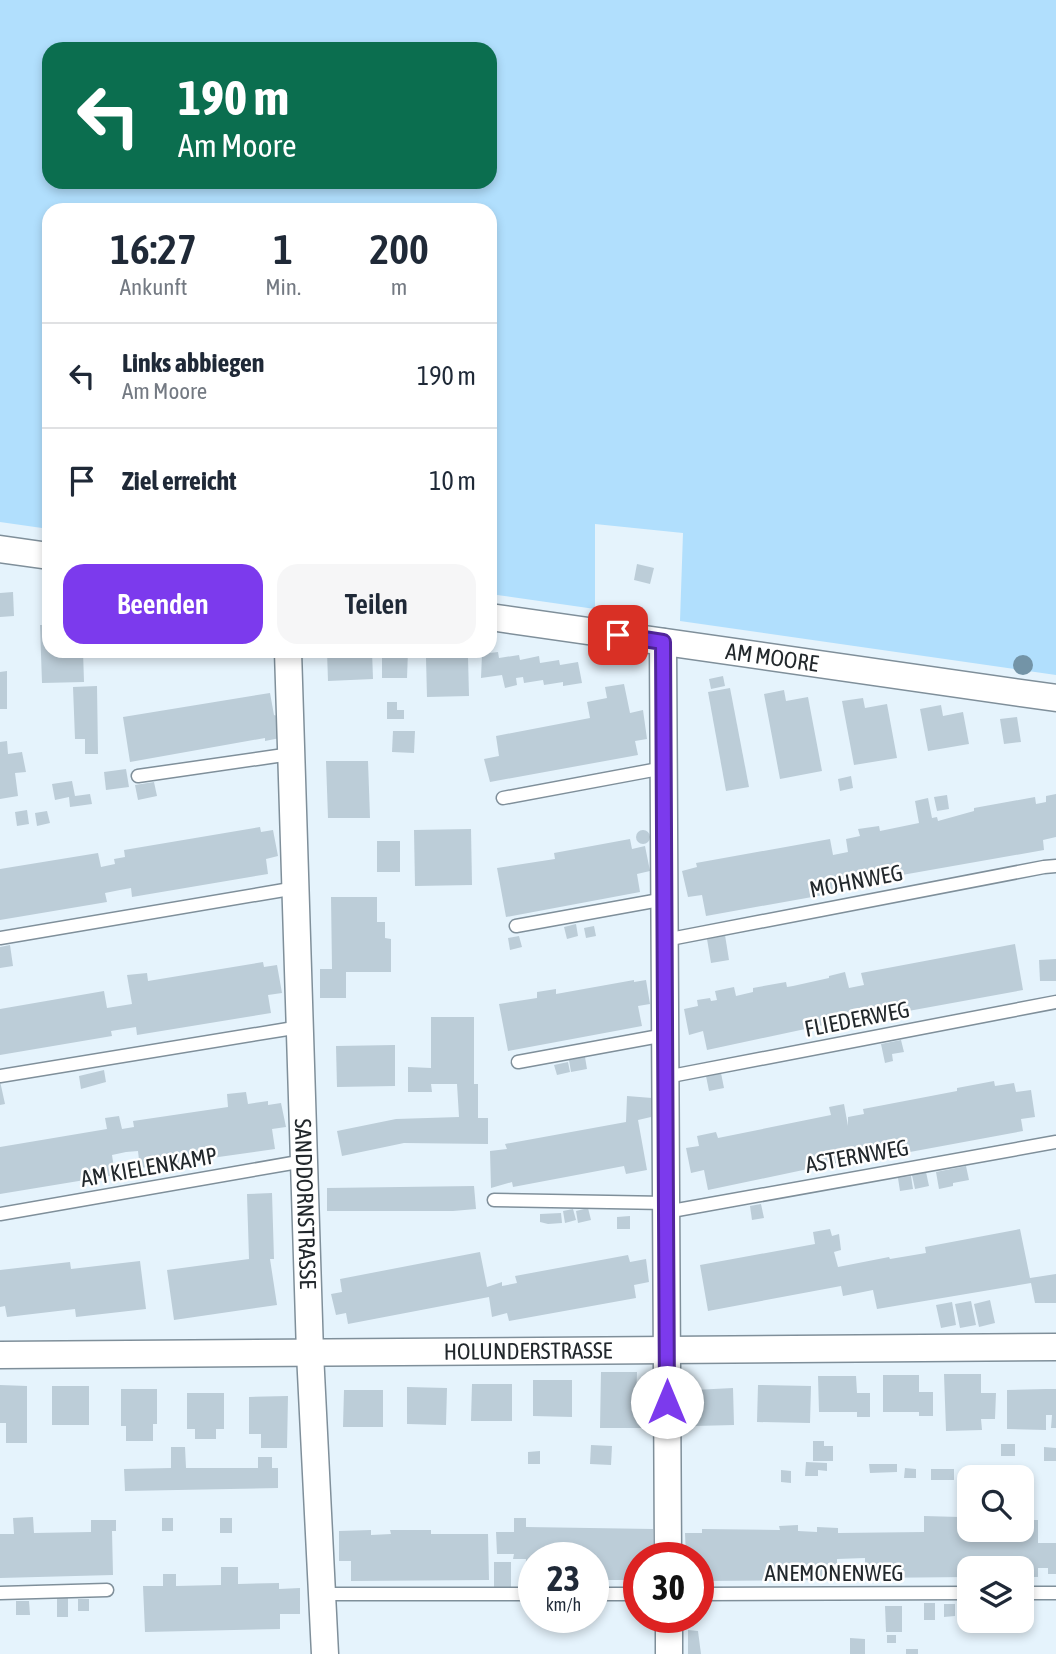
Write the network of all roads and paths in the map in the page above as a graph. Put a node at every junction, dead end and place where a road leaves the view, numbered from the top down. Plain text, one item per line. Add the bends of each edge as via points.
1 (0, 549) edge
2 (42, 555) edge
3 (497, 618) edge
4 (663, 642) junction
5 (288, 658) edge
6 (1056, 698) edge
7 (291, 754) junction
8 (664, 768) junction
9 (138, 776) dead end
10 (503, 798) dead end
11 (1056, 866) edge
12 (296, 888) junction
13 (665, 899) junction
14 (516, 926) dead end
15 (0, 938) edge
16 (665, 940) junction
17 (1056, 1002) edge
18 (300, 1027) junction
19 (665, 1035) junction
20 (518, 1062) dead end
21 (0, 1076) edge
22 (666, 1077) junction
23 (1056, 1142) edge
24 (304, 1161) junction
25 (494, 1200) dead end
26 (666, 1207) junction
27 (0, 1214) edge
28 (1056, 1347) edge
29 (667, 1351) junction
30 (310, 1353) junction
31 (0, 1355) edge
32 (668, 1542) edge
33 (107, 1590) dead end
34 (0, 1593) edge
35 (957, 1593) edge
36 (1034, 1593) edge
37 (1056, 1593) edge
38 (323, 1594) junction
39 (518, 1594) edge
40 (714, 1594) edge
41 (669, 1633) edge
42 (325, 1654) edge
43 (669, 1654) edge

1 - 2 street
3 - 4 street, AM MOORE
4 - 6 street, AM MOORE
4 - 8 street
5 - 7 street, SANDDORNSTRASSE
7 - 9 lane
7 - 12 street, SANDDORNSTRASSE
8 - 10 lane
8 - 13 street
11 - 16 lane, MOHNWEG
12 - 15 lane
12 - 18 street, SANDDORNSTRASSE
13 - 14 lane
13 - 16 street
16 - 19 street
17 - 22 lane, FLIEDERWEG
18 - 21 lane
18 - 24 street, SANDDORNSTRASSE
19 - 20 lane
19 - 22 street
22 - 26 street
23 - 26 lane, ASTERNWEG
24 - 27 lane, AM KIELENKAMP
24 - 30 street, SANDDORNSTRASSE
25 - 26 lane, ASTERNWEG
26 - 29 street
28 - 29 street, HOLUNDERSTRASSE
29 - 30 street, HOLUNDERSTRASSE
29 - 32 street
30 - 31 street, HOLUNDERSTRASSE
30 - 38 street, SANDDORNSTRASSE
33 - 34 lane
35 - 40 lane, ANEMONENWEG
36 - 37 lane
38 - 39 lane
38 - 42 street, SANDDORNSTRASSE
41 - 43 street

